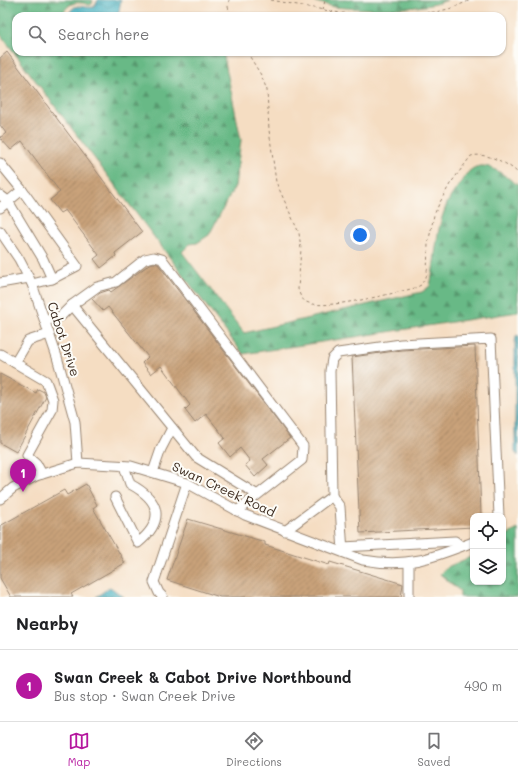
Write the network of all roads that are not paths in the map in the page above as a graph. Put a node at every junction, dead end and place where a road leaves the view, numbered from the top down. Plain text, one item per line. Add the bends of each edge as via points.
1 (0, 163) edge
2 (22, 190) junction
3 (0, 195) edge
4 (8, 201) junction
5 (0, 208) edge
6 (0, 232) edge
7 (52, 278) junction
8 (30, 281) junction
9 (0, 283) edge
10 (72, 305) junction
11 (45, 322) junction
12 (49, 334) junction
13 (0, 354) edge
14 (15, 363) junction
15 (172, 428) junction
16 (78, 463) junction
17 (124, 466) junction
18 (153, 472) junction
19 (42, 474) junction
20 (187, 483) junction
21 (256, 494) junction
22 (332, 496) junction
23 (115, 497) dead end
24 (0, 499) edge
25 (237, 511) junction
26 (499, 513) edge
27 (285, 531) junction
28 (470, 543) edge
29 (461, 546) junction
30 (343, 550) junction
31 (409, 563) junction
32 (164, 597) edge
33 (409, 597) edge

1 - 2 street
2 - 4 street
2 - 7 street via 77,266
3 - 4 street
4 - 5 street
4 - 7 street
6 - 8 street, Cabot Drive via 19,259
7 - 8 street
8 - 9 street
8 - 11 street, Cabot Drive
10 - 11 street via 61,316
10 - 15 street
10 - 21 street via 97,286 116,282 145,259 162,259 303,446 302,460
11 - 12 street, Cabot Drive
12 - 14 street via 28,341
12 - 16 street, Cabot Drive via 75,422
13 - 14 street
14 - 19 street via 46,381 52,400 52,410 27,455 36,463
15 - 18 street
15 - 21 street via 196,457
16 - 17 street, Swan Creek Road
16 - 19 street
17 - 18 street, Swan Creek Road
17 - 23 street via 130,484 142,490 156,508 150,533 138,543
18 - 20 street, Swan Creek Road
19 - 24 street via 13,488
20 - 25 street, Swan Creek Road
20 - 32 street via 154,582 159,594
21 - 25 street
22 - 26 street via 330,371 332,359 338,353 401,344 491,339
22 - 27 street
22 - 30 street via 340,507
25 - 27 street, Swan Creek Road
27 - 30 street, Swan Creek Road
28 - 29 street, Swan Creek Road
29 - 30 street via 455,542
29 - 31 street, Swan Creek Road via 429,559
30 - 31 street, Swan Creek Road via 363,560 384,564
31 - 33 street

